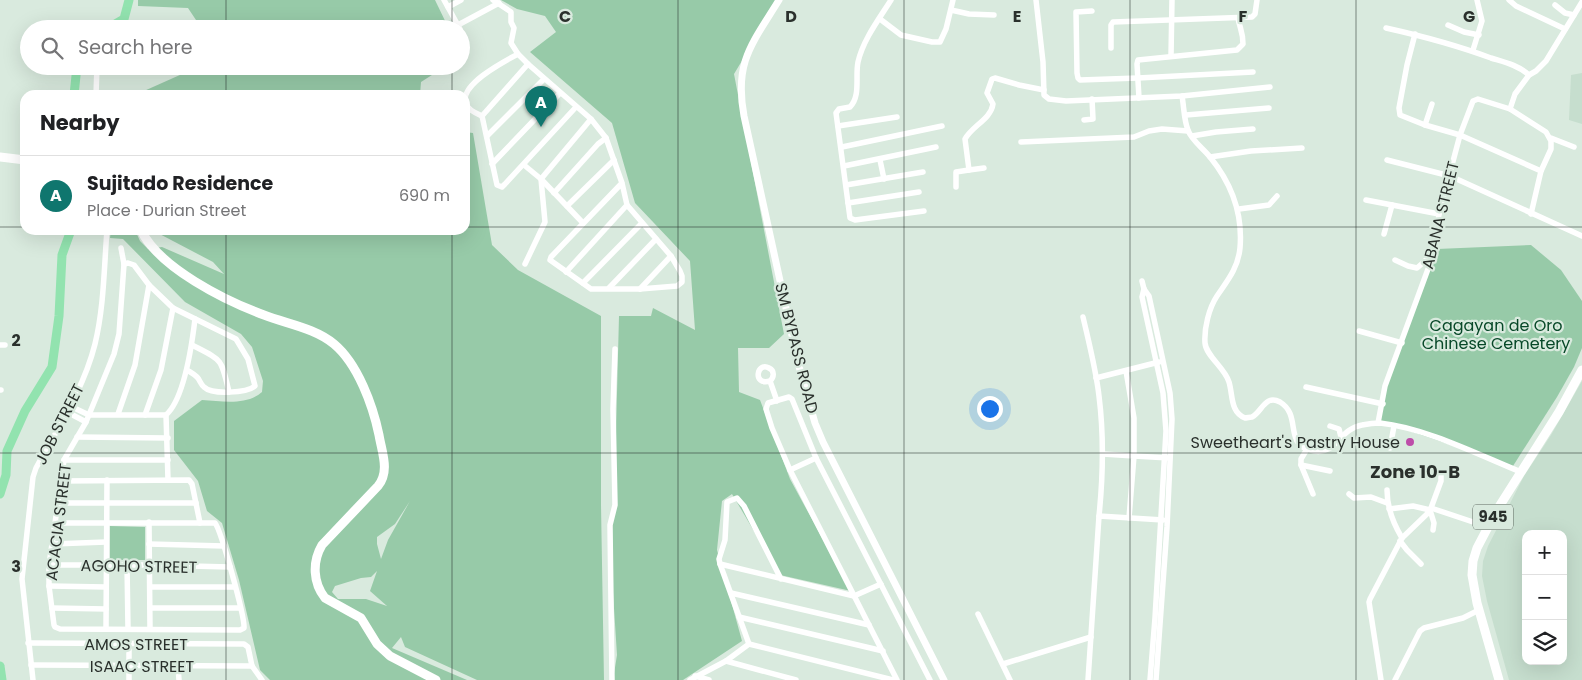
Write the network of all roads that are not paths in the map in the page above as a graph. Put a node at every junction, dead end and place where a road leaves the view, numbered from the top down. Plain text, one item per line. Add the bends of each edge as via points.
1 (444, 0) edge
2 (460, 0) edge
3 (779, 0) edge
4 (890, 0) edge
5 (953, 0) edge
6 (1036, 0) edge
7 (1172, 0) edge
8 (1257, 0) edge
9 (1476, 0) edge
10 (1509, 0) edge
11 (496, 2) edge
12 (1582, 2) edge
13 (1555, 5) dead end
14 (448, 6) junction
15 (951, 10) junction
16 (1092, 11) dead end
17 (994, 15) dead end
18 (1574, 16) junction
19 (1238, 18) junction
20 (880, 19) junction
21 (455, 20) edge
22 (1171, 20) junction
23 (470, 22) edge
24 (1448, 25) dead end
25 (1386, 28) dead end
26 (1566, 29) junction
27 (1415, 34) junction
28 (1479, 35) junction
29 (1111, 48) dead end
30 (1473, 50) junction
31 (518, 54) junction
32 (1171, 56) junction
33 (528, 64) junction
34 (1253, 72) dead end
35 (97, 75) edge
36 (1529, 75) junction
37 (1138, 78) junction
38 (544, 79) junction
39 (1270, 87) dead end
40 (96, 90) edge
41 (469, 90) edge
42 (1044, 90) junction
43 (560, 93) junction
44 (1182, 96) junction
45 (1139, 98) junction
46 (1092, 99) junction
47 (1432, 104) dead end
48 (576, 107) junction
49 (1269, 108) dead end
50 (470, 109) edge
51 (1510, 109) junction
52 (1186, 115) junction
53 (482, 116) junction
54 (897, 117) dead end
55 (591, 119) junction
56 (1084, 120) dead end
57 (1425, 125) junction
58 (838, 126) junction
59 (942, 126) dead end
60 (1253, 130) dead end
61 (1190, 134) junction
62 (1460, 135) junction
63 (487, 136) junction
64 (606, 138) junction
65 (1551, 138) junction
66 (1021, 142) dead end
67 (842, 147) junction
68 (936, 147) dead end
69 (1574, 147) dead end
70 (1302, 148) dead end
71 (0, 157) edge
72 (1210, 157) junction
73 (20, 159) edge
74 (614, 160) junction
75 (880, 160) junction
76 (1387, 160) dead end
77 (492, 164) junction
78 (524, 165) junction
79 (844, 166) junction
80 (984, 168) dead end
81 (969, 170) junction
82 (1541, 171) junction
83 (923, 172) dead end
84 (1450, 176) junction
85 (541, 179) junction
86 (884, 179) junction
87 (622, 183) junction
88 (846, 185) junction
89 (956, 187) dead end
90 (919, 192) dead end
91 (554, 193) junction
92 (1277, 196) dead end
93 (1366, 200) dead end
94 (848, 203) junction
95 (627, 205) junction
96 (1392, 205) junction
97 (567, 206) junction
98 (1239, 209) junction
99 (924, 211) dead end
100 (1440, 214) junction
101 (1530, 214) junction
102 (583, 223) junction
103 (642, 223) junction
104 (1384, 234) dead end
105 (107, 235) edge
106 (145, 235) edge
107 (1582, 236) edge
108 (656, 239) junction
109 (121, 248) dead end
110 (1435, 249) junction
111 (671, 256) junction
112 (1395, 260) dead end
113 (124, 264) junction
114 (526, 264) dead end
115 (566, 272) junction
116 (1142, 281) dead end
117 (583, 283) junction
118 (149, 285) junction
119 (609, 288) junction
120 (640, 289) junction
121 (1144, 289) junction
122 (173, 308) junction
123 (1083, 317) dead end
124 (195, 319) junction
125 (1359, 331) dead end
126 (1402, 344) junction
127 (192, 345) junction
128 (615, 348) dead end
129 (1164, 361) junction
130 (1156, 363) junction
131 (187, 370) junction
132 (1582, 370) edge
133 (1126, 372) junction
134 (1096, 378) junction
135 (770, 381) dead end
136 (1306, 387) dead end
137 (229, 392) junction
138 (777, 401) junction
139 (1382, 404) junction
140 (70, 406) junction
141 (1168, 410) junction
142 (67, 412) junction
143 (118, 414) junction
144 (89, 415) junction
145 (145, 415) junction
146 (166, 415) junction
147 (86, 422) junction
148 (1378, 423) junction
149 (1330, 426) dead end
150 (1394, 426) junction
151 (77, 437) junction
152 (1341, 437) junction
153 (168, 438) junction
154 (1390, 448) dead end
155 (1307, 449) junction
156 (1103, 454) junction
157 (1134, 456) junction
158 (816, 458) junction
159 (1168, 458) junction
160 (64, 460) junction
161 (168, 460) junction
162 (1301, 465) junction
163 (790, 470) junction
164 (1330, 471) dead end
165 (1442, 472) dead end
166 (1521, 472) junction
167 (107, 480) junction
168 (168, 480) junction
169 (60, 481) junction
170 (1386, 490) dead end
171 (1312, 494) dead end
172 (1349, 494) dead end
173 (107, 502) junction
174 (58, 503) junction
175 (196, 503) junction
176 (1388, 506) junction
177 (1430, 509) junction
178 (1100, 516) junction
179 (1129, 518) junction
180 (1164, 520) junction
181 (107, 522) junction
182 (149, 522) junction
183 (55, 523) junction
184 (200, 523) junction
185 (1488, 527) junction
186 (1433, 530) dead end
187 (1401, 539) junction
188 (106, 542) junction
189 (53, 544) junction
190 (149, 544) junction
191 (224, 546) junction
192 (127, 564) junction
193 (720, 564) junction
194 (1421, 564) dead end
195 (49, 565) junction
196 (106, 565) junction
197 (150, 565) junction
198 (230, 567) junction
199 (781, 579) junction
200 (881, 584) junction
201 (49, 586) junction
202 (106, 587) junction
203 (150, 587) junction
204 (235, 587) junction
205 (731, 593) junction
206 (854, 596) junction
207 (52, 608) junction
208 (150, 608) junction
209 (240, 608) junction
210 (106, 609) junction
211 (1480, 610) junction
212 (978, 614) dead end
213 (739, 617) junction
214 (869, 625) junction
215 (106, 629) junction
216 (128, 629) junction
217 (150, 629) junction
218 (1090, 637) junction
219 (28, 644) junction
220 (129, 644) junction
221 (749, 644) junction
222 (883, 651) junction
223 (726, 661) junction
224 (1003, 664) junction
225 (31, 665) junction
226 (129, 666) junction
227 (178, 666) junction
228 (252, 666) junction
229 (693, 678) edge
230 (33, 680) edge
231 (129, 680) edge
232 (179, 680) edge
233 (262, 680) edge
234 (436, 680) edge
235 (612, 680) edge
236 (710, 680) edge
237 (796, 680) edge
238 (893, 680) edge
239 (897, 680) edge
240 (930, 680) edge
241 (944, 680) edge
242 (1010, 680) edge
243 (1088, 680) edge
244 (1150, 680) edge
245 (1156, 680) edge
246 (1381, 680) edge
247 (1395, 680) edge
248 (1499, 680) edge

1 - 14 street
2 - 14 street
3 - 241 street, SM BYPASS ROAD via 749,49 740,90 798,363 823,442
4 - 20 street
5 - 15 street
6 - 42 street
7 - 22 street
8 - 19 street via 1254,16
9 - 28 street via 1482,21
10 - 26 street
11 - 23 street
11 - 31 street via 511,12 514,28 511,43
12 - 18 street
13 - 18 street
14 - 21 street
15 - 17 street
15 - 20 street via 944,36 936,42 901,34
16 - 37 street via 1076,12 1078,78
18 - 26 street
19 - 22 street
19 - 32 street via 1243,31 1240,49
20 - 58 street via 858,62 854,100 850,107 836,113
22 - 29 street via 1113,22
22 - 32 street
24 - 28 street
25 - 27 street
26 - 36 street via 1546,61
27 - 30 street
27 - 57 street via 1399,112 1402,117
28 - 30 street
30 - 36 street via 1521,68
31 - 33 street
31 - 41 street via 483,74
32 - 37 street via 1138,60
33 - 38 street
33 - 53 street
34 - 37 street
35 - 40 street
36 - 51 street via 1515,94
37 - 45 street
38 - 43 street
38 - 63 street
39 - 44 street
42 - 46 street via 1044,97 1049,100
42 - 81 street via 992,79 987,93 993,104 992,110 966,139
43 - 48 street
43 - 77 street
44 - 45 street
44 - 52 street
45 - 46 street
46 - 56 street via 1093,119
47 - 57 street
48 - 55 street
48 - 78 street
49 - 52 street
50 - 53 street
51 - 62 street, ABANA STREET via 1473,101
51 - 65 street
52 - 61 street
53 - 63 street
54 - 58 street
55 - 64 street
55 - 85 street
57 - 62 street
58 - 67 street
59 - 67 street
60 - 61 street
61 - 66 street via 1162,128 1134,137
61 - 72 street
62 - 82 street
62 - 84 street, ABANA STREET
63 - 77 street
64 - 74 street
64 - 91 street
65 - 69 street
65 - 82 street via 1551,149
67 - 79 street
68 - 75 street
70 - 72 street via 1252,150
71 - 73 main road
72 - 98 street via 1222,173
74 - 87 street
74 - 97 street
75 - 79 street
75 - 86 street
76 - 84 street
77 - 78 street via 497,185 502,187
78 - 85 street
79 - 88 street
80 - 81 street
81 - 89 street via 956,172
82 - 101 street
83 - 86 street
84 - 100 street, ABANA STREET
84 - 101 street
85 - 91 street
85 - 114 street via 545,222
86 - 88 street
87 - 95 street
87 - 102 street
88 - 94 street
90 - 94 street
91 - 97 street
92 - 98 street via 1269,206
93 - 96 street
94 - 99 street via 853,220
95 - 103 street
95 - 115 street
96 - 100 street
96 - 104 street
97 - 102 street
98 - 155 street via 1237,263 1211,308 1205,347 1228,377 1237,413 1245,418 1252,417 1267,402 1280,402 1290,414 1297,443
100 - 110 street, ABANA STREET
101 - 107 street
102 - 115 street via 551,257 552,262
103 - 108 street
103 - 117 street
105 - 140 street, JOB STREET via 95,343
106 - 234 main road via 159,256 172,266 235,303 328,339 352,366 376,422 386,469 384,479 322,545 317,557 316,578 325,598 364,621 382,650
108 - 111 street
108 - 119 street
109 - 113 street, ACACIA STREET
110 - 112 street via 1417,268
110 - 126 street, ABANA STREET
111 - 120 street
111 - 120 street via 682,282 677,286
113 - 118 street via 134,266
113 - 144 street, ACACIA STREET via 119,334
115 - 117 street
116 - 121 street
117 - 119 street via 591,289
118 - 122 street
118 - 143 street via 135,365
119 - 120 street
121 - 129 street via 1149,296
121 - 130 street via 1142,298
122 - 124 street
122 - 145 street via 161,370
123 - 134 street
124 - 127 street
124 - 137 street via 236,339 248,359 255,386
125 - 126 street
126 - 139 street, ABANA STREET
127 - 131 street
127 - 137 street via 219,360
128 - 235 street via 615,505 610,525
129 - 130 street
129 - 141 street
130 - 133 street
130 - 141 street
131 - 137 street via 205,389
131 - 146 street via 173,407
132 - 166 main road, 945
133 - 134 street
133 - 157 street via 1134,418
134 - 156 street
135 - 138 street
136 - 139 street
138 - 158 street via 791,397
138 - 163 street via 768,403 766,409
139 - 148 street, ABANA STREET
140 - 142 street, JOB STREET
140 - 144 street
141 - 159 street
142 - 147 street
142 - 219 street, JOB STREET via 33,477 22,579
143 - 144 street
143 - 145 street
144 - 147 street, ACACIA STREET
145 - 146 street
146 - 153 street
147 - 151 street, ACACIA STREET
148 - 150 street
148 - 152 street via 1353,427
149 - 152 street via 1339,428
150 - 154 street
150 - 166 street via 1433,437
151 - 153 street
151 - 160 street, ACACIA STREET
152 - 155 street via 1332,448 1317,452
153 - 161 street
155 - 162 street
156 - 157 street
156 - 178 street
157 - 159 street
157 - 179 street
158 - 163 street
158 - 200 street
159 - 180 street
160 - 161 street
160 - 169 street, ACACIA STREET
161 - 168 street
162 - 164 street
162 - 171 street
163 - 206 street
165 - 177 street
166 - 185 main road, 945
167 - 168 street
167 - 169 street
167 - 173 street
168 - 175 street via 190,481
169 - 174 street, ACACIA STREET
170 - 176 street
172 - 176 street via 1354,498 1371,497
173 - 174 street
173 - 175 street
173 - 181 street
174 - 183 street, ACACIA STREET
175 - 184 street
176 - 177 street
176 - 187 street
177 - 185 street
177 - 186 street
177 - 187 street
178 - 179 street
178 - 218 street
179 - 180 street
180 - 244 street
180 - 245 street
181 - 182 street
181 - 183 street
181 - 188 street
182 - 184 street
182 - 190 street
183 - 189 street, ACACIA STREET
184 - 191 street via 216,524
185 - 211 main road, 945 via 1473,561 1472,575
187 - 194 street
187 - 246 street via 1369,602
188 - 189 street
188 - 196 street
189 - 195 street, ACACIA STREET
190 - 191 street
190 - 197 street
191 - 198 street
192 - 196 street, AGOHO STREET
192 - 197 street, AGOHO STREET
192 - 216 street
193 - 199 street
193 - 199 street via 728,502 737,498 753,522
193 - 205 street
195 - 196 street, AGOHO STREET
195 - 201 street, ACACIA STREET
196 - 202 street
197 - 198 street, AGOHO STREET
197 - 203 street
198 - 204 street
199 - 206 street
200 - 206 street
200 - 240 street
201 - 202 street
201 - 207 street, ACACIA STREET
202 - 210 street
203 - 204 street
203 - 208 street
204 - 209 street
205 - 213 street
205 - 214 street
206 - 214 street
207 - 210 street
207 - 215 street, ACACIA STREET via 55,627
208 - 209 street
208 - 217 street
209 - 217 street via 244,628 240,630
210 - 215 street
211 - 247 street via 1420,631
211 - 248 main road, 945
212 - 224 street
213 - 221 street
213 - 222 street
214 - 222 street
215 - 216 street
216 - 217 street
218 - 224 street
218 - 243 street
219 - 220 street, AMOS STREET
219 - 225 street, JOB STREET
220 - 226 street
220 - 228 street, AMOS STREET via 244,644 248,647
221 - 223 street
221 - 238 street
222 - 239 street
223 - 229 street
223 - 237 street
224 - 242 street
225 - 226 street, ISAAC STREET
225 - 230 street, JOB STREET
226 - 227 street, ISAAC STREET
226 - 231 street
227 - 228 street, ISAAC STREET
227 - 232 street
228 - 233 street
229 - 236 street

